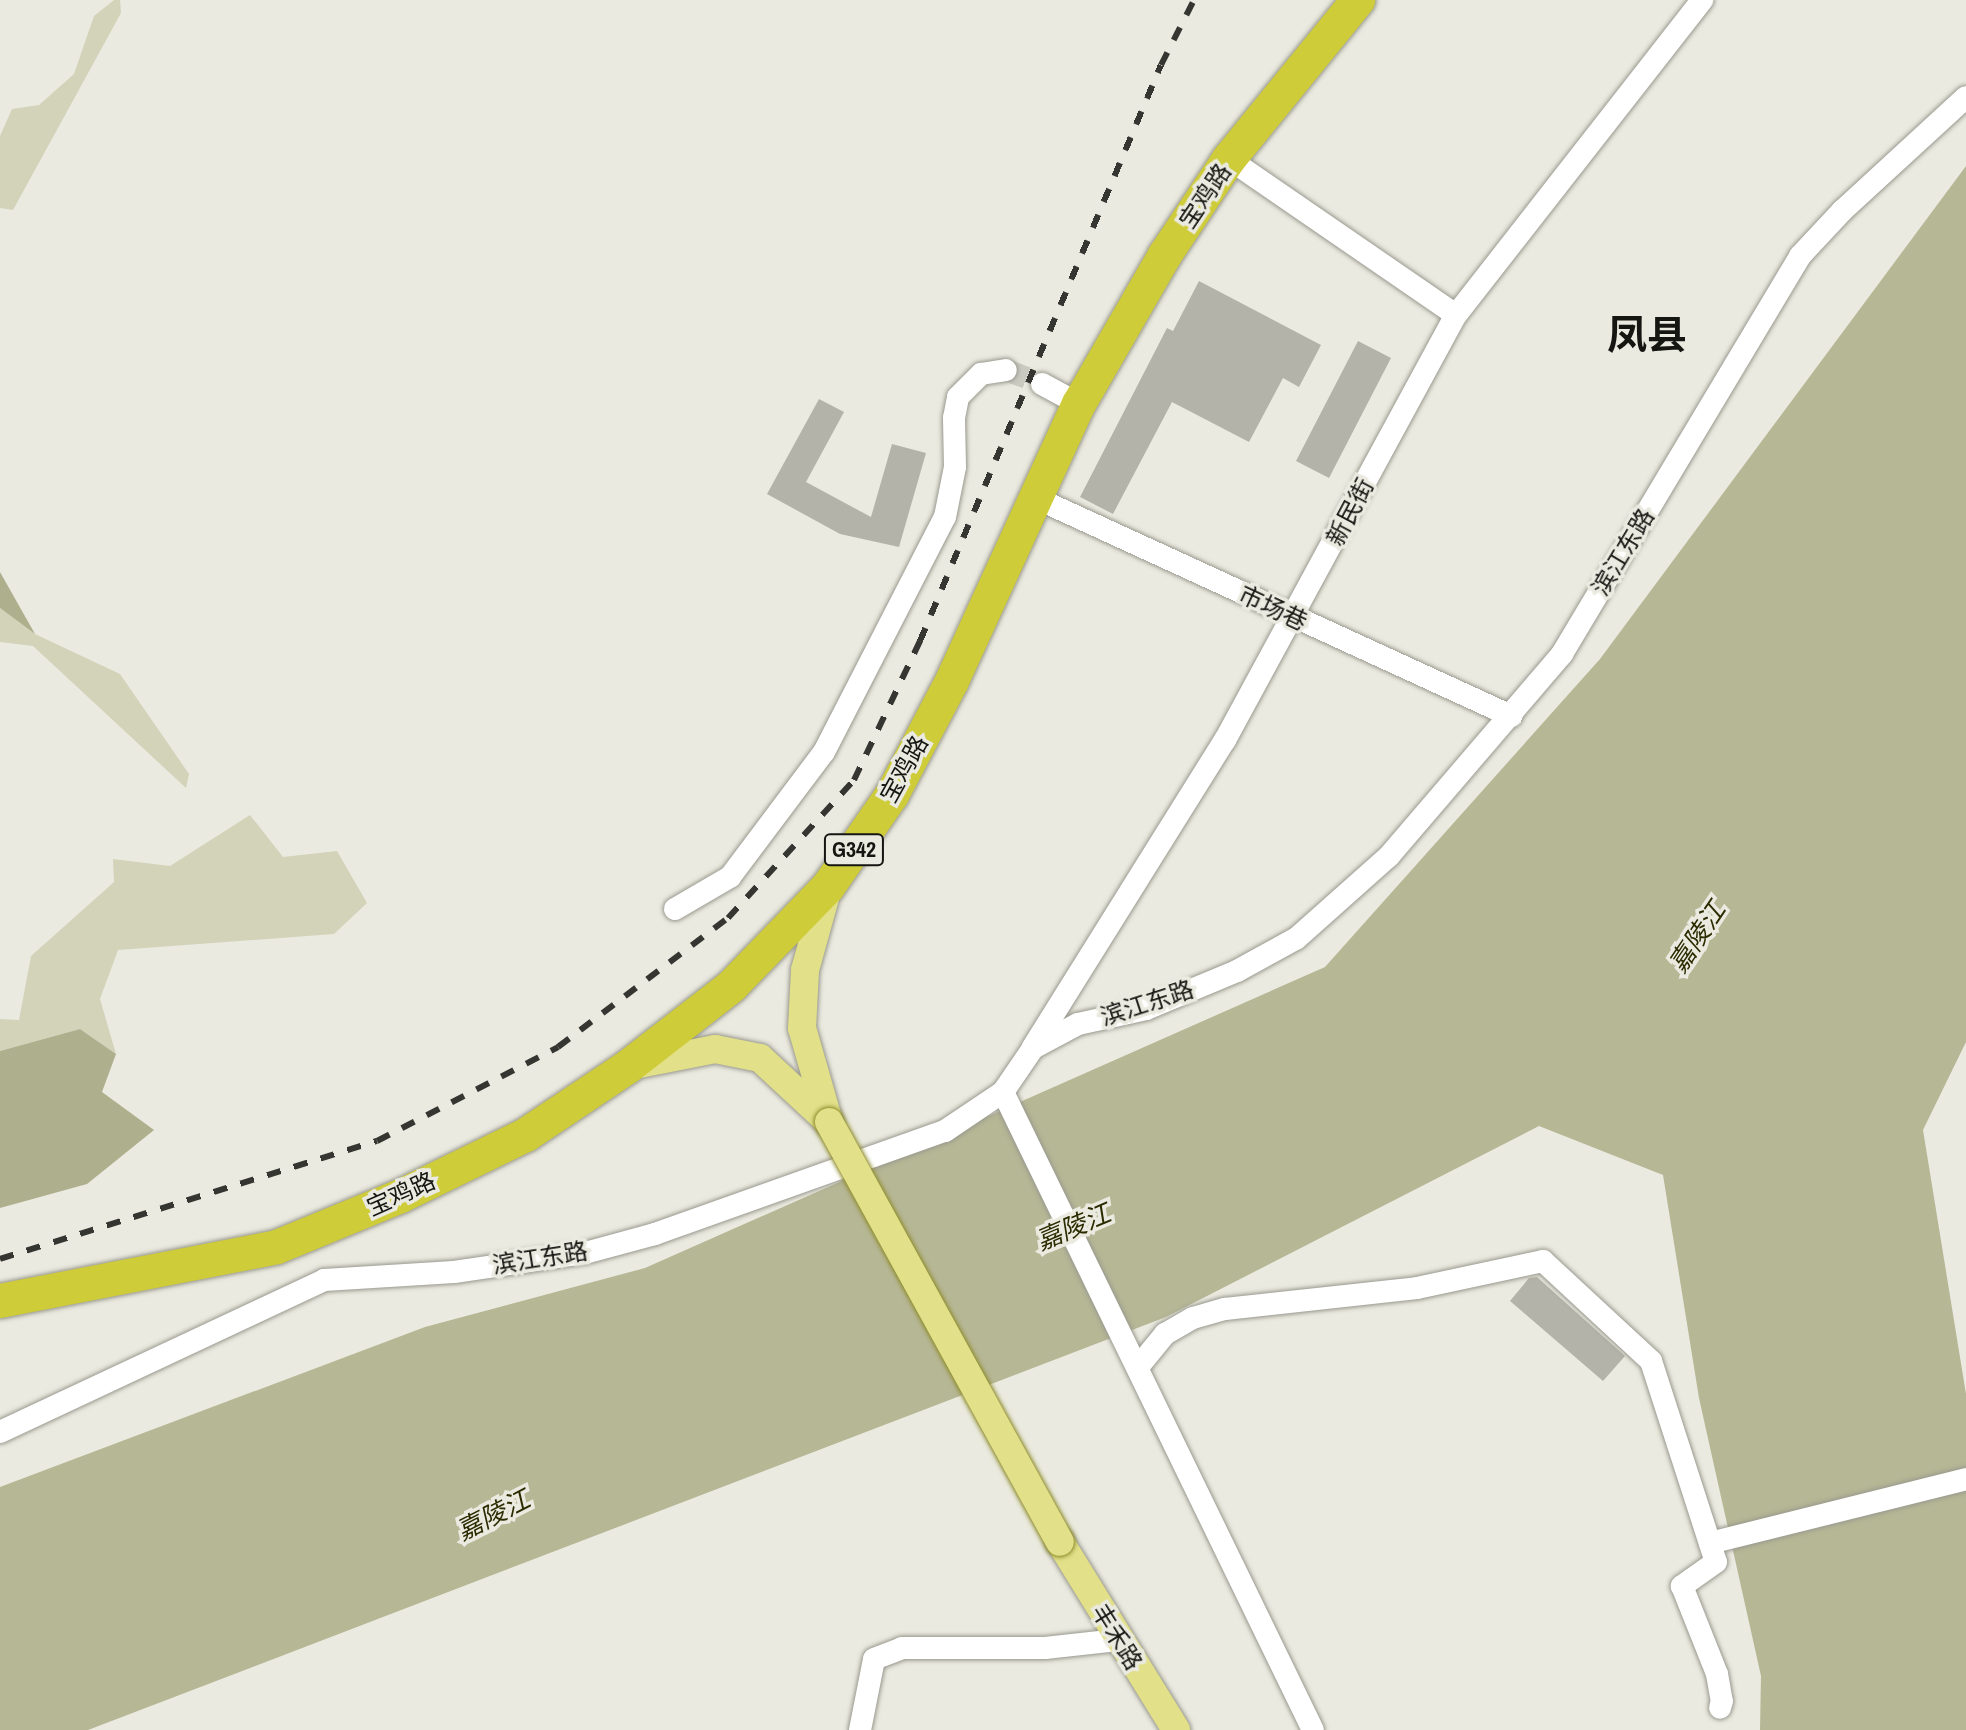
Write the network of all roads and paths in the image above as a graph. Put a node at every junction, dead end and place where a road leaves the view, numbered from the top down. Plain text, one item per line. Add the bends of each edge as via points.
1 (1358, 0) edge
2 (1702, 0) edge
3 (1966, 97) edge
4 (1229, 159) junction
5 (1456, 315) junction
6 (1006, 370) tunnel mouth
7 (1042, 384) tunnel mouth
8 (1079, 404) junction
9 (1036, 498) junction
10 (1293, 617) junction
11 (1511, 716) junction
12 (828, 887) junction
13 (675, 909) dead end
14 (1033, 1048) junction
15 (629, 1066) junction
16 (1006, 1101) junction
17 (829, 1122) junction
18 (0, 1301) edge
19 (1134, 1360) junction
20 (0, 1432) edge
21 (1966, 1479) edge
22 (1710, 1543) junction
23 (1118, 1640) junction
24 (1720, 1708) dead end
25 (860, 1730) edge
26 (1176, 1730) edge
27 (1313, 1730) edge

1 - 4 highway, 宝鸡路 / G342
2 - 5 street, 新民街
3 - 11 street, 滨江东路 via 1800,256 1562,654
4 - 5 street
4 - 8 highway, 宝鸡路 / G342 via 1165,255
5 - 10 street, 新民街
6 - 13 street via 981,374 958,397 955,467 945,517 824,752 730,877
7 - 8 street
8 - 9 highway, 宝鸡路 / G342
9 - 10 street, 市场巷
9 - 12 highway, 宝鸡路 / G342 via 952,681 892,795
10 - 11 street, 市场巷
10 - 14 street, 新民街 via 1225,740
11 - 14 street, 滨江东路 via 1389,856 1297,938 1237,971 1146,1009 1078,1024
12 - 15 highway, 宝鸡路 / G342 via 732,986
12 - 17 main road via 805,970 802,1028
14 - 16 street, 滨江东路
15 - 17 main road via 715,1049 760,1058
15 - 18 highway, 宝鸡路 / G342 via 526,1135 401,1196 277,1247
16 - 19 street
16 - 20 street, 滨江东路 via 945,1131 655,1234 585,1253 454,1272 324,1280
17 - 23 main road, 丰禾路, bridge
19 - 22 street via 1193,1318 1225,1309 1417,1288 1543,1261 1651,1361
19 - 27 street
21 - 22 street
22 - 24 street via 1716,1562 1682,1586 1717,1674
23 - 25 street via 1045,1648 902,1648 874,1659
23 - 26 main road, 丰禾路

